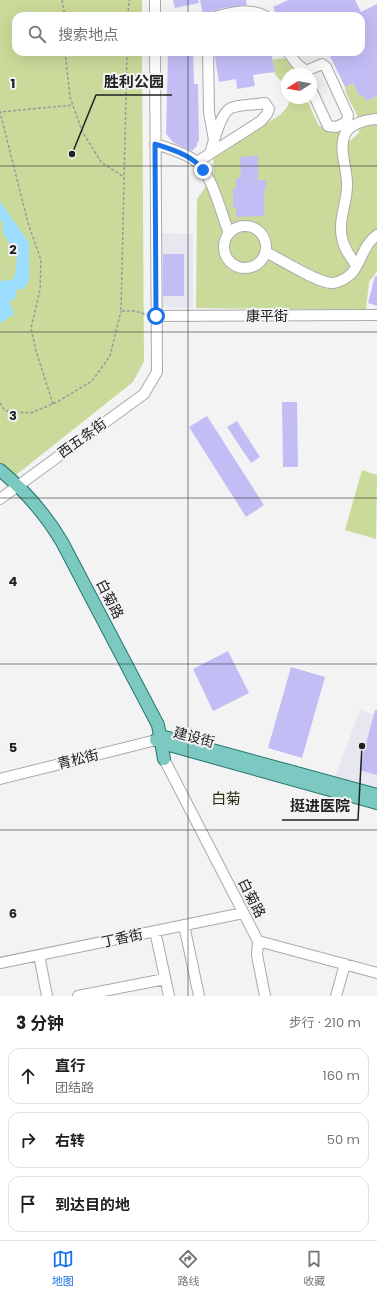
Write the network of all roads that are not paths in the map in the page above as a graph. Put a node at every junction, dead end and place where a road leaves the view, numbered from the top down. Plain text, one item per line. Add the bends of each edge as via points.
1 (155, 0) edge
2 (155, 12) edge
3 (236, 12) edge
4 (254, 12) edge
5 (155, 56) edge
6 (208, 56) edge
7 (291, 56) edge
8 (302, 68) edge
9 (313, 68) edge
10 (317, 102) edge
11 (377, 119) edge
12 (344, 128) junction
13 (214, 140) junction
14 (155, 144) junction
15 (210, 153) junction
16 (197, 162) junction
17 (229, 233) junction
18 (377, 235) edge
19 (266, 252) junction
20 (356, 264) junction
21 (377, 315) edge
22 (156, 316) junction
23 (0, 470) edge
24 (0, 478) edge
25 (15, 487) junction
26 (0, 499) edge
27 (160, 740) junction
28 (164, 759) joint
29 (0, 779) edge
30 (377, 795) edge
31 (377, 803) edge
32 (243, 913) junction
33 (184, 925) junction
34 (155, 931) junction
35 (258, 941) junction
36 (39, 955) junction
37 (0, 963) edge
38 (345, 964) junction
39 (377, 973) edge
40 (165, 979) junction
41 (47, 996) edge
42 (78, 996) edge
43 (168, 996) edge
44 (199, 996) edge
45 (265, 996) edge
46 (336, 996) edge

1 - 2 street
3 - 4 street
5 - 14 street
6 - 13 street via 209,112
7 - 8 street
9 - 12 street via 322,64 326,67 348,115
10 - 12 street via 328,126
11 - 12 street via 364,120
12 - 20 street via 343,150 347,186 341,236 345,250
13 - 15 street
13 - 15 street via 226,111 265,104 269,109 261,121
14 - 16 street
14 - 22 street
15 - 16 street
16 - 17 street via 212,186
17 - 19 street via 242,226 250,226 266,241
17 - 19 street via 225,239 225,254 238,268 256,266
18 - 20 street via 365,246
19 - 20 street via 309,275 332,283 343,280 352,273
21 - 22 street, 康平街
22 - 25 street, 西五条街 via 157,372 144,394
23 - 25 main road, 白菊路
24 - 25 main road, 白菊路
25 - 26 street, 西五条街
25 - 27 main road, 白菊路 via 55,529 158,725
27 - 28 main road, 白菊路
27 - 29 street, 青松街
27 - 30 main road, 建设街
27 - 31 main road, 建设街
28 - 32 street, 白菊路
32 - 33 street, 丁香街
32 - 35 street, 白菊路
33 - 34 street, 丁香街
33 - 44 street
34 - 36 street, 丁香街
34 - 40 street
35 - 38 street, 白菊路
35 - 45 street via 256,955
36 - 37 street, 丁香街
36 - 41 street
38 - 39 street, 白菊路
38 - 46 street
40 - 42 street
40 - 43 street

